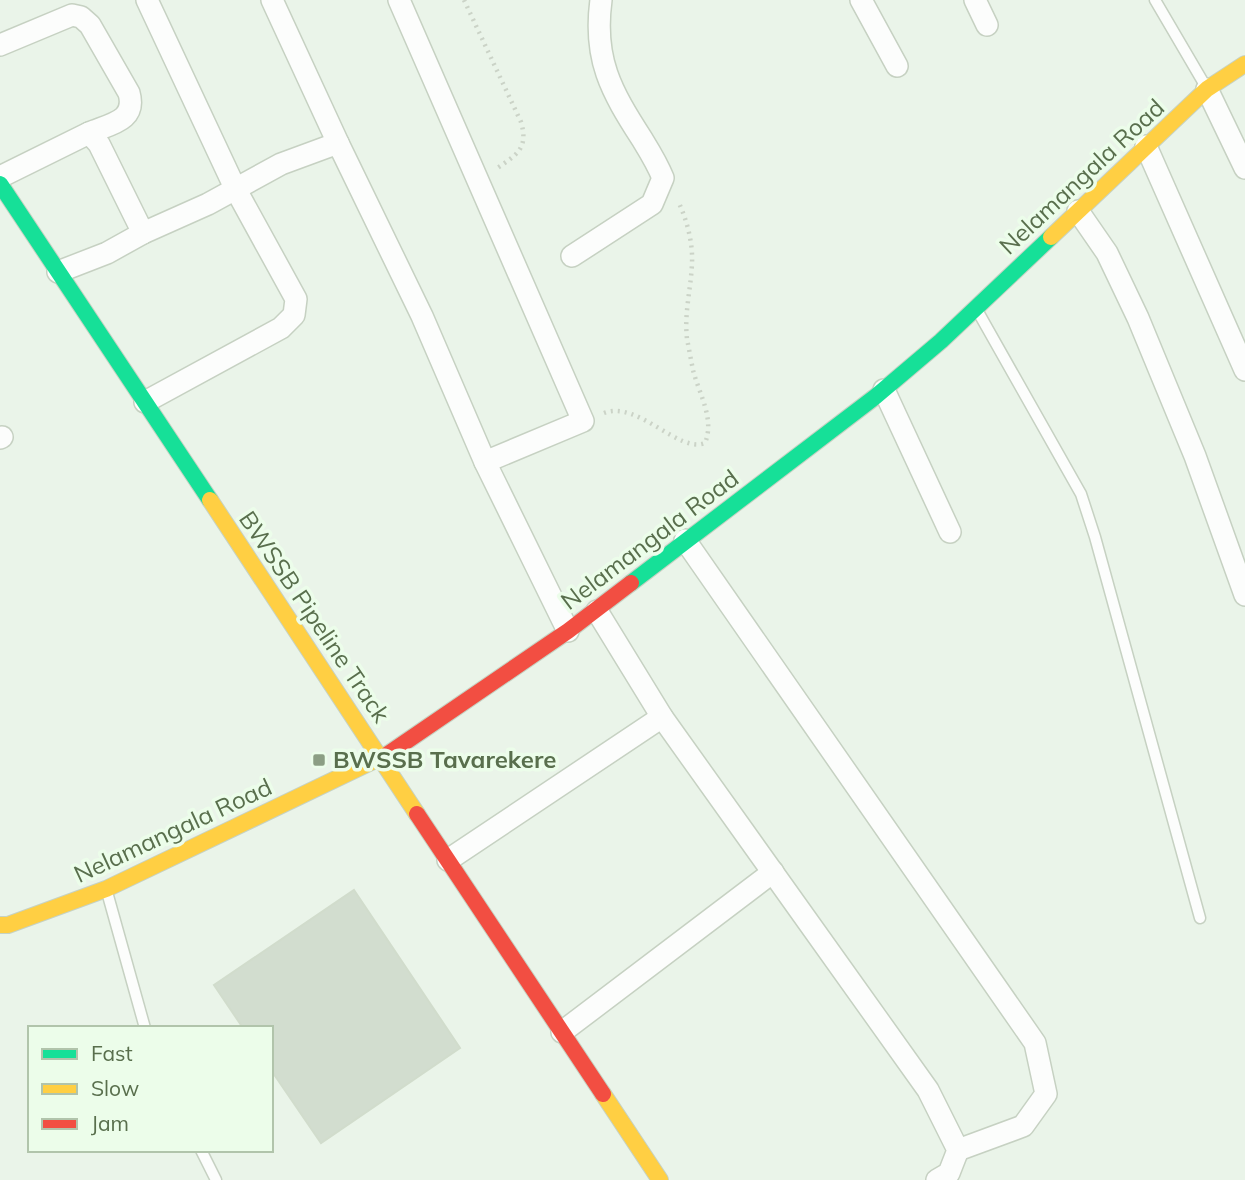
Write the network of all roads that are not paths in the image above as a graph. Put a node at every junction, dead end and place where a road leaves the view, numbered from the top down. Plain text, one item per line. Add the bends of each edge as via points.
1 (147, 0) edge
2 (272, 0) edge
3 (399, 0) edge
4 (601, 0) edge
5 (861, 0) edge
6 (975, 0) edge
7 (1155, 0) edge
8 (987, 25) dead end
9 (0, 45) edge
10 (1245, 64) edge
11 (897, 66) dead end
12 (1207, 89) junction
13 (89, 133) junction
14 (338, 143) junction
15 (1146, 146) junction
16 (1245, 168) edge
17 (0, 177) edge
18 (0, 184) edge
19 (235, 188) junction
20 (1078, 211) junction
21 (143, 233) junction
22 (572, 256) dead end
23 (58, 272) junction
24 (976, 308) junction
25 (1245, 370) edge
26 (884, 390) junction
27 (145, 402) junction
28 (485, 462) junction
29 (950, 532) dead end
30 (685, 540) junction
31 (1245, 595) edge
32 (597, 611) junction
33 (568, 631) junction
34 (662, 717) junction
35 (381, 759) junction
36 (448, 860) junction
37 (773, 872) junction
38 (106, 889) junction
39 (1200, 918) dead end
40 (0, 925) edge
41 (144, 1026) edge
42 (562, 1032) junction
43 (958, 1150) junction
44 (202, 1152) edge
45 (216, 1180) edge
46 (660, 1180) edge
47 (937, 1180) edge

1 - 19 street
2 - 14 street
3 - 28 street via 583,421
4 - 22 street via 598,36 605,74 663,178 652,204
5 - 11 street
6 - 8 street
7 - 12 lane
9 - 13 street via 72,15 90,25 132,104 122,119
10 - 12 main road, Nelamangala Road
12 - 15 main road, Nelamangala Road
12 - 16 street
13 - 17 street
13 - 21 street via 99,144
14 - 19 street via 281,164
14 - 28 street via 406,282
15 - 20 main road, Nelamangala Road
15 - 25 street
18 - 23 main road, BWSSB Pipeline Track
19 - 21 street
19 - 27 street via 296,299 294,315 281,328
20 - 24 main road, Nelamangala Road
20 - 31 street via 1107,253 1138,318
21 - 23 street
23 - 27 main road, BWSSB Pipeline Track
24 - 26 main road, Nelamangala Road
24 - 39 lane via 1081,494
26 - 29 street
26 - 30 main road, Nelamangala Road
27 - 35 main road, BWSSB Pipeline Track
28 - 33 street
30 - 32 main road, Nelamangala Road
30 - 43 street via 1035,1043 1046,1094 1023,1126
32 - 33 main road, Nelamangala Road
32 - 34 street
33 - 35 main road, Nelamangala Road
34 - 36 street
34 - 37 street
35 - 36 main road, BWSSB Pipeline Track
35 - 38 main road, Nelamangala Road
36 - 42 main road, BWSSB Pipeline Track
37 - 42 street
37 - 43 street via 928,1090
38 - 40 main road, Nelamangala Road
38 - 41 lane
42 - 46 main road, BWSSB Pipeline Track
43 - 47 street via 948,1173
44 - 45 lane

